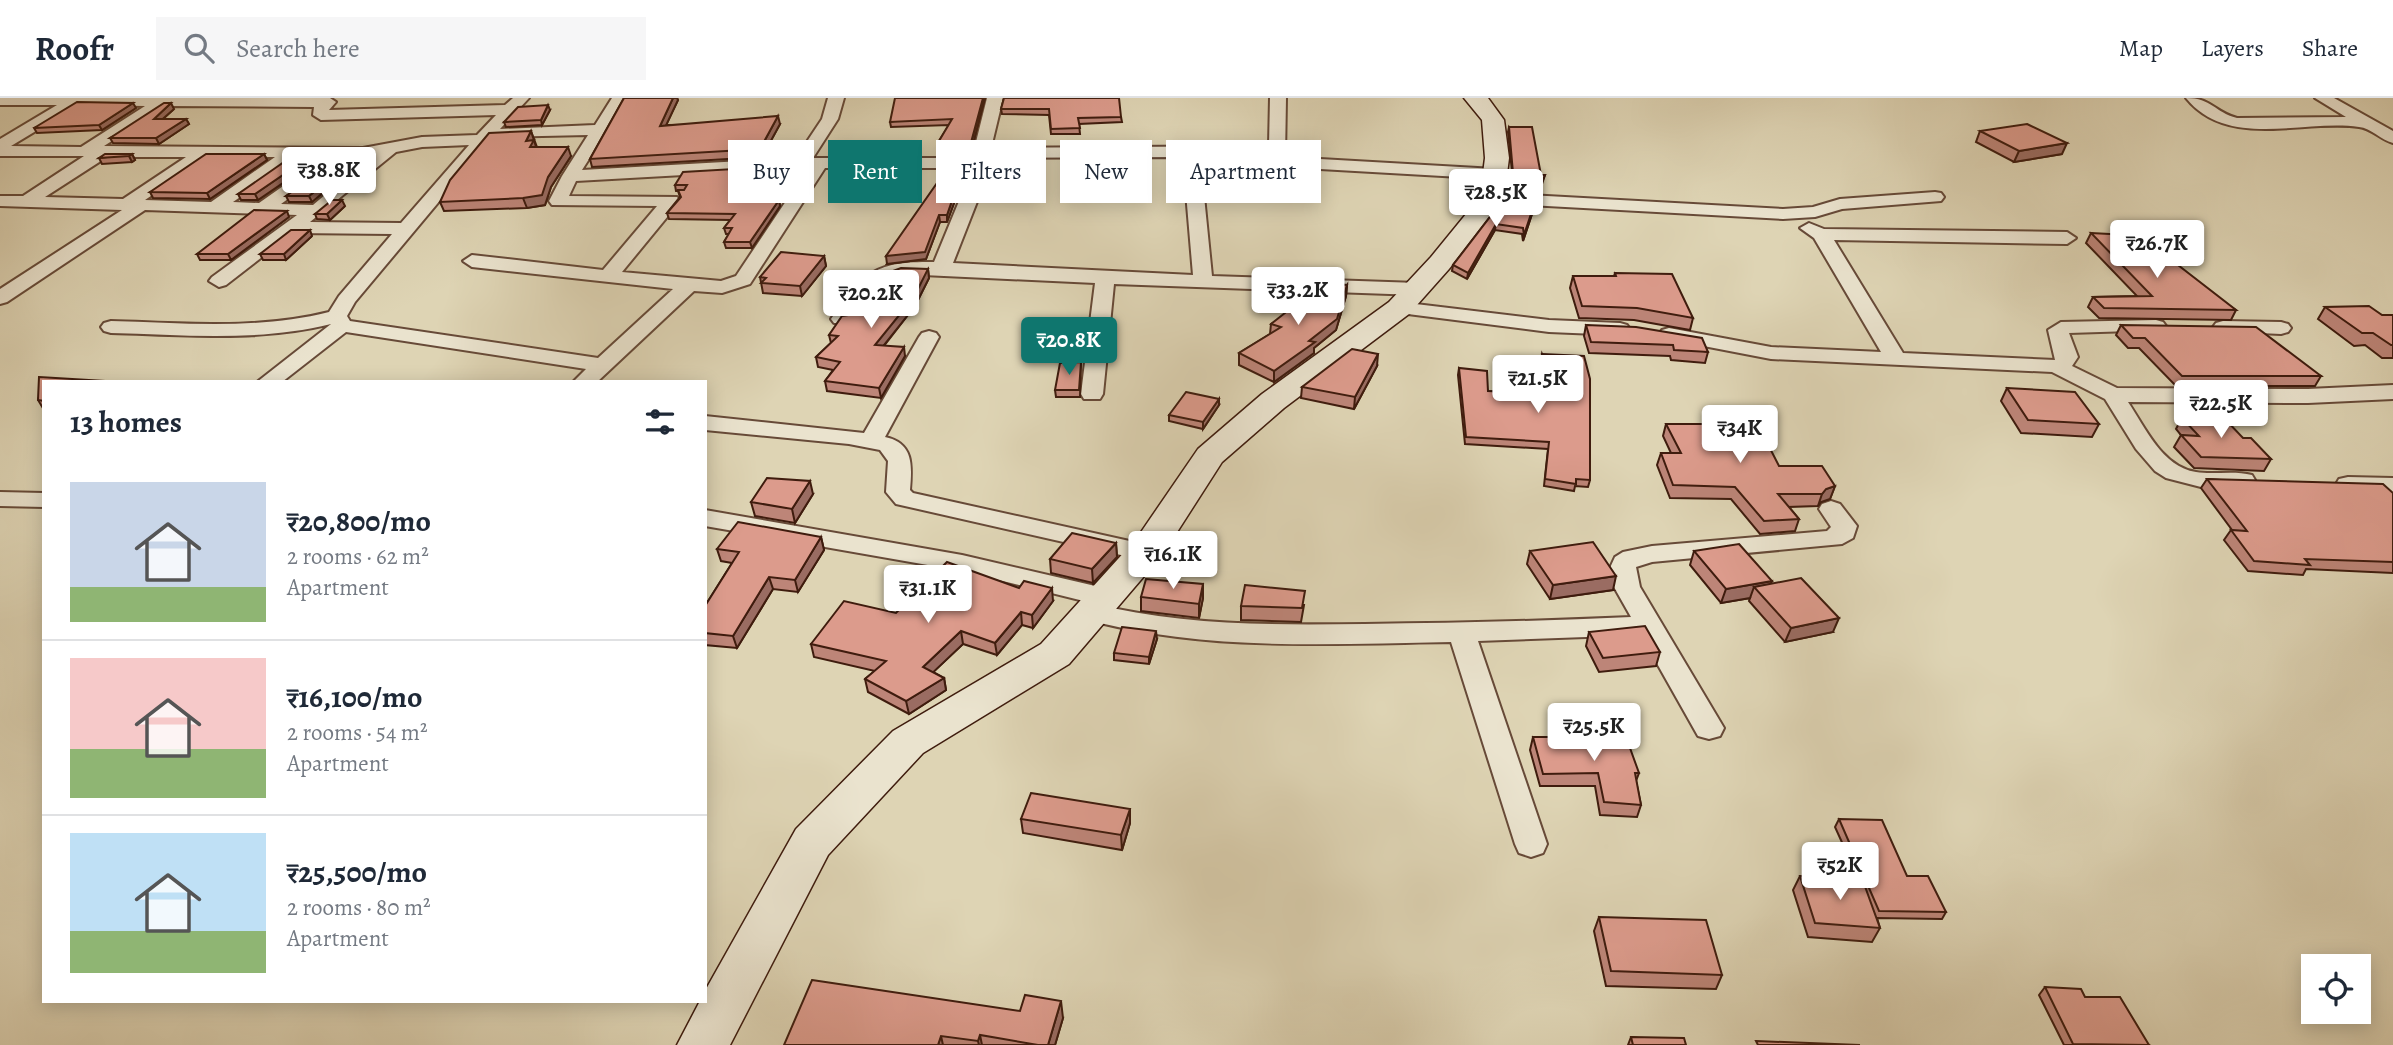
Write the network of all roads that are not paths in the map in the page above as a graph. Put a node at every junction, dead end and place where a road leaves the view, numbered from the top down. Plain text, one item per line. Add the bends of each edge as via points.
1 (620, 98) edge
2 (836, 98) edge
3 (995, 98) edge
4 (1278, 98) edge
5 (1475, 98) edge
6 (2194, 98) edge
7 (2323, 98) edge
8 (0, 100) edge
9 (76, 100) junction
10 (163, 101) junction
11 (329, 101) edge
12 (514, 104) edge
13 (0, 114) edge
14 (54, 114) junction
15 (2365, 122) junction
16 (600, 130) junction
17 (484, 137) junction
18 (2393, 138) edge
19 (984, 140) edge
20 (1277, 140) edge
21 (391, 148) junction
22 (0, 149) edge
23 (85, 151) junction
24 (104, 151) junction
25 (295, 151) junction
26 (205, 152) junction
27 (341, 153) junction
28 (1166, 153) edge
29 (814, 154) edge
30 (1046, 156) edge
31 (936, 159) edge
32 (1321, 162) edge
33 (814, 163) edge
34 (728, 167) edge
35 (570, 176) junction
36 (1493, 186) junction
37 (1935, 197) dead end
38 (0, 201) edge
39 (26, 202) junction
40 (787, 203) edge
41 (967, 203) edge
42 (1196, 203) edge
43 (133, 205) junction
44 (215, 207) junction
45 (264, 208) junction
46 (317, 210) junction
47 (1783, 214) junction
48 (289, 227) junction
49 (409, 229) junction
50 (1821, 234) junction
51 (2067, 239) dead end
52 (472, 261) dead end
53 (941, 268) junction
54 (608, 276) junction
55 (1105, 278) junction
56 (219, 282) dead end
57 (1203, 282) junction
58 (689, 285) junction
59 (0, 298) edge
60 (1409, 299) junction
61 (841, 319) edge
62 (340, 321) junction
63 (2171, 326) edge
64 (111, 327) dead end
65 (2198, 327) edge
66 (2281, 328) dead end
67 (929, 337) dead end
68 (1896, 359) junction
69 (603, 365) junction
70 (2056, 366) junction
71 (270, 380) edge
72 (586, 380) edge
73 (2393, 392) edge
74 (1092, 394) dead end
75 (2113, 395) junction
76 (707, 423) edge
77 (872, 440) junction
78 (2261, 481) edge
79 (2327, 483) edge
80 (2393, 485) edge
81 (0, 499) edge
82 (42, 500) edge
83 (1831, 509) dead end
84 (707, 518) edge
85 (1143, 552) junction
86 (1097, 605) junction
87 (1649, 625) junction
88 (1462, 633) junction
89 (1709, 728) dead end
90 (1531, 844) dead end
91 (703, 1045) edge

1 - 16 street
2 - 29 street
3 - 19 street
4 - 20 street
5 - 36 street via 1493,120 1497,158
6 - 15 street via 2218,118 2237,124
7 - 15 street
8 - 9 street
9 - 10 street
9 - 14 street
10 - 11 street
10 - 23 street
11 - 12 street via 319,113 328,117
12 - 17 street
13 - 14 street
14 - 22 street
15 - 18 street
16 - 17 street
16 - 35 street
17 - 21 street
17 - 49 street
21 - 27 street
21 - 46 street
22 - 23 street
23 - 24 street
24 - 26 street
24 - 39 street
25 - 26 street
25 - 27 street
25 - 44 street
26 - 43 street
27 - 45 street
28 - 30 street
31 - 33 street
32 - 36 street
34 - 35 street
35 - 54 street via 559,202 671,201
36 - 47 street
36 - 60 street
37 - 47 street via 1839,204 1815,212
38 - 39 street
39 - 43 street
40 - 58 street via 743,280 722,288
41 - 53 street
42 - 57 street
43 - 44 street
43 - 59 street
44 - 45 street
45 - 46 street
46 - 48 street
47 - 50 street
48 - 49 street
48 - 56 street
49 - 62 street via 346,300
50 - 51 street
50 - 68 street
52 - 54 street
53 - 55 street
53 - 61 street via 901,267 878,272
54 - 58 street
55 - 57 street
55 - 74 street
57 - 60 street
58 - 69 street
60 - 68 street via 1549,326 1634,329 1771,353
60 - 85 street via 1273,401 1210,456
62 - 64 street via 259,331
62 - 69 street
62 - 71 street
63 - 70 street via 2068,326 2058,330 2067,358
65 - 66 street
67 - 77 street
68 - 70 street
69 - 72 street
70 - 75 street
73 - 75 street via 2308,397
75 - 78 street via 2160,464 2173,472 2188,478
76 - 77 street
77 - 85 street via 897,452 898,492 905,499
79 - 80 street
81 - 82 street
83 - 87 street via 1844,526 1844,532 1833,538 1632,558 1624,563 1627,587
84 - 86 street via 962,563
85 - 86 street
86 - 88 street via 1126,623 1255,634
86 - 91 street via 1055,654 908,742 812,842
87 - 88 street
87 - 89 street
88 - 90 street

